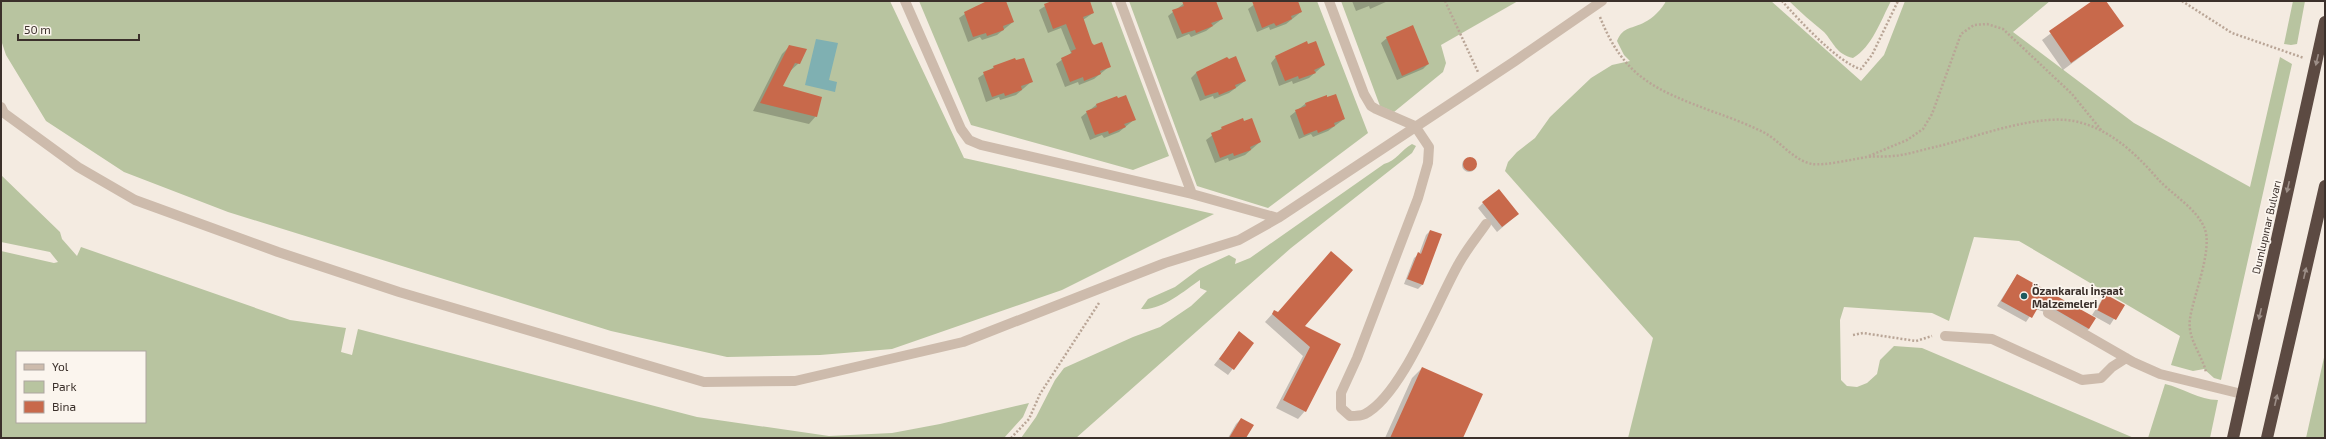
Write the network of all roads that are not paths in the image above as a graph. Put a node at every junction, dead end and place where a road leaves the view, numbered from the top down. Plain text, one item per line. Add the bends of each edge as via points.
1 (905, 1) edge
2 (1120, 1) edge
3 (1329, 1) edge
4 (1598, 3) edge
5 (2325, 22) edge
6 (2, 112) edge
7 (1415, 126) junction
8 (2325, 186) edge
9 (1192, 194) junction
10 (1278, 218) junction
11 (1486, 224) dead end
12 (2048, 313) dead end
13 (1945, 336) road end
14 (2126, 358) junction
15 (2242, 394) junction
16 (2233, 438) edge
17 (2267, 438) edge

1 - 9 street via 961,129 969,140 981,145
2 - 9 street
3 - 7 street via 1364,94 1371,106
4 - 7 street
5 -> 15 highway, Dumlupınar Bulvarı
6 - 10 street via 78,167 135,200 278,252 399,292 704,382 795,381 963,342 1164,263 1239,240
7 - 10 street
7 - 11 street via 1429,147 1428,163 1418,198 1358,358 1341,393 1341,408 1350,416 1364,415 1380,403 1400,376 1419,344 1458,263
17 -> 8 highway
9 - 10 street
12 - 14 street
13 - 14 street via 1992,339 2082,380 2102,378 2112,367
14 - 15 street via 2160,374
15 - 16 highway, Dumlupınar Bulvarı

